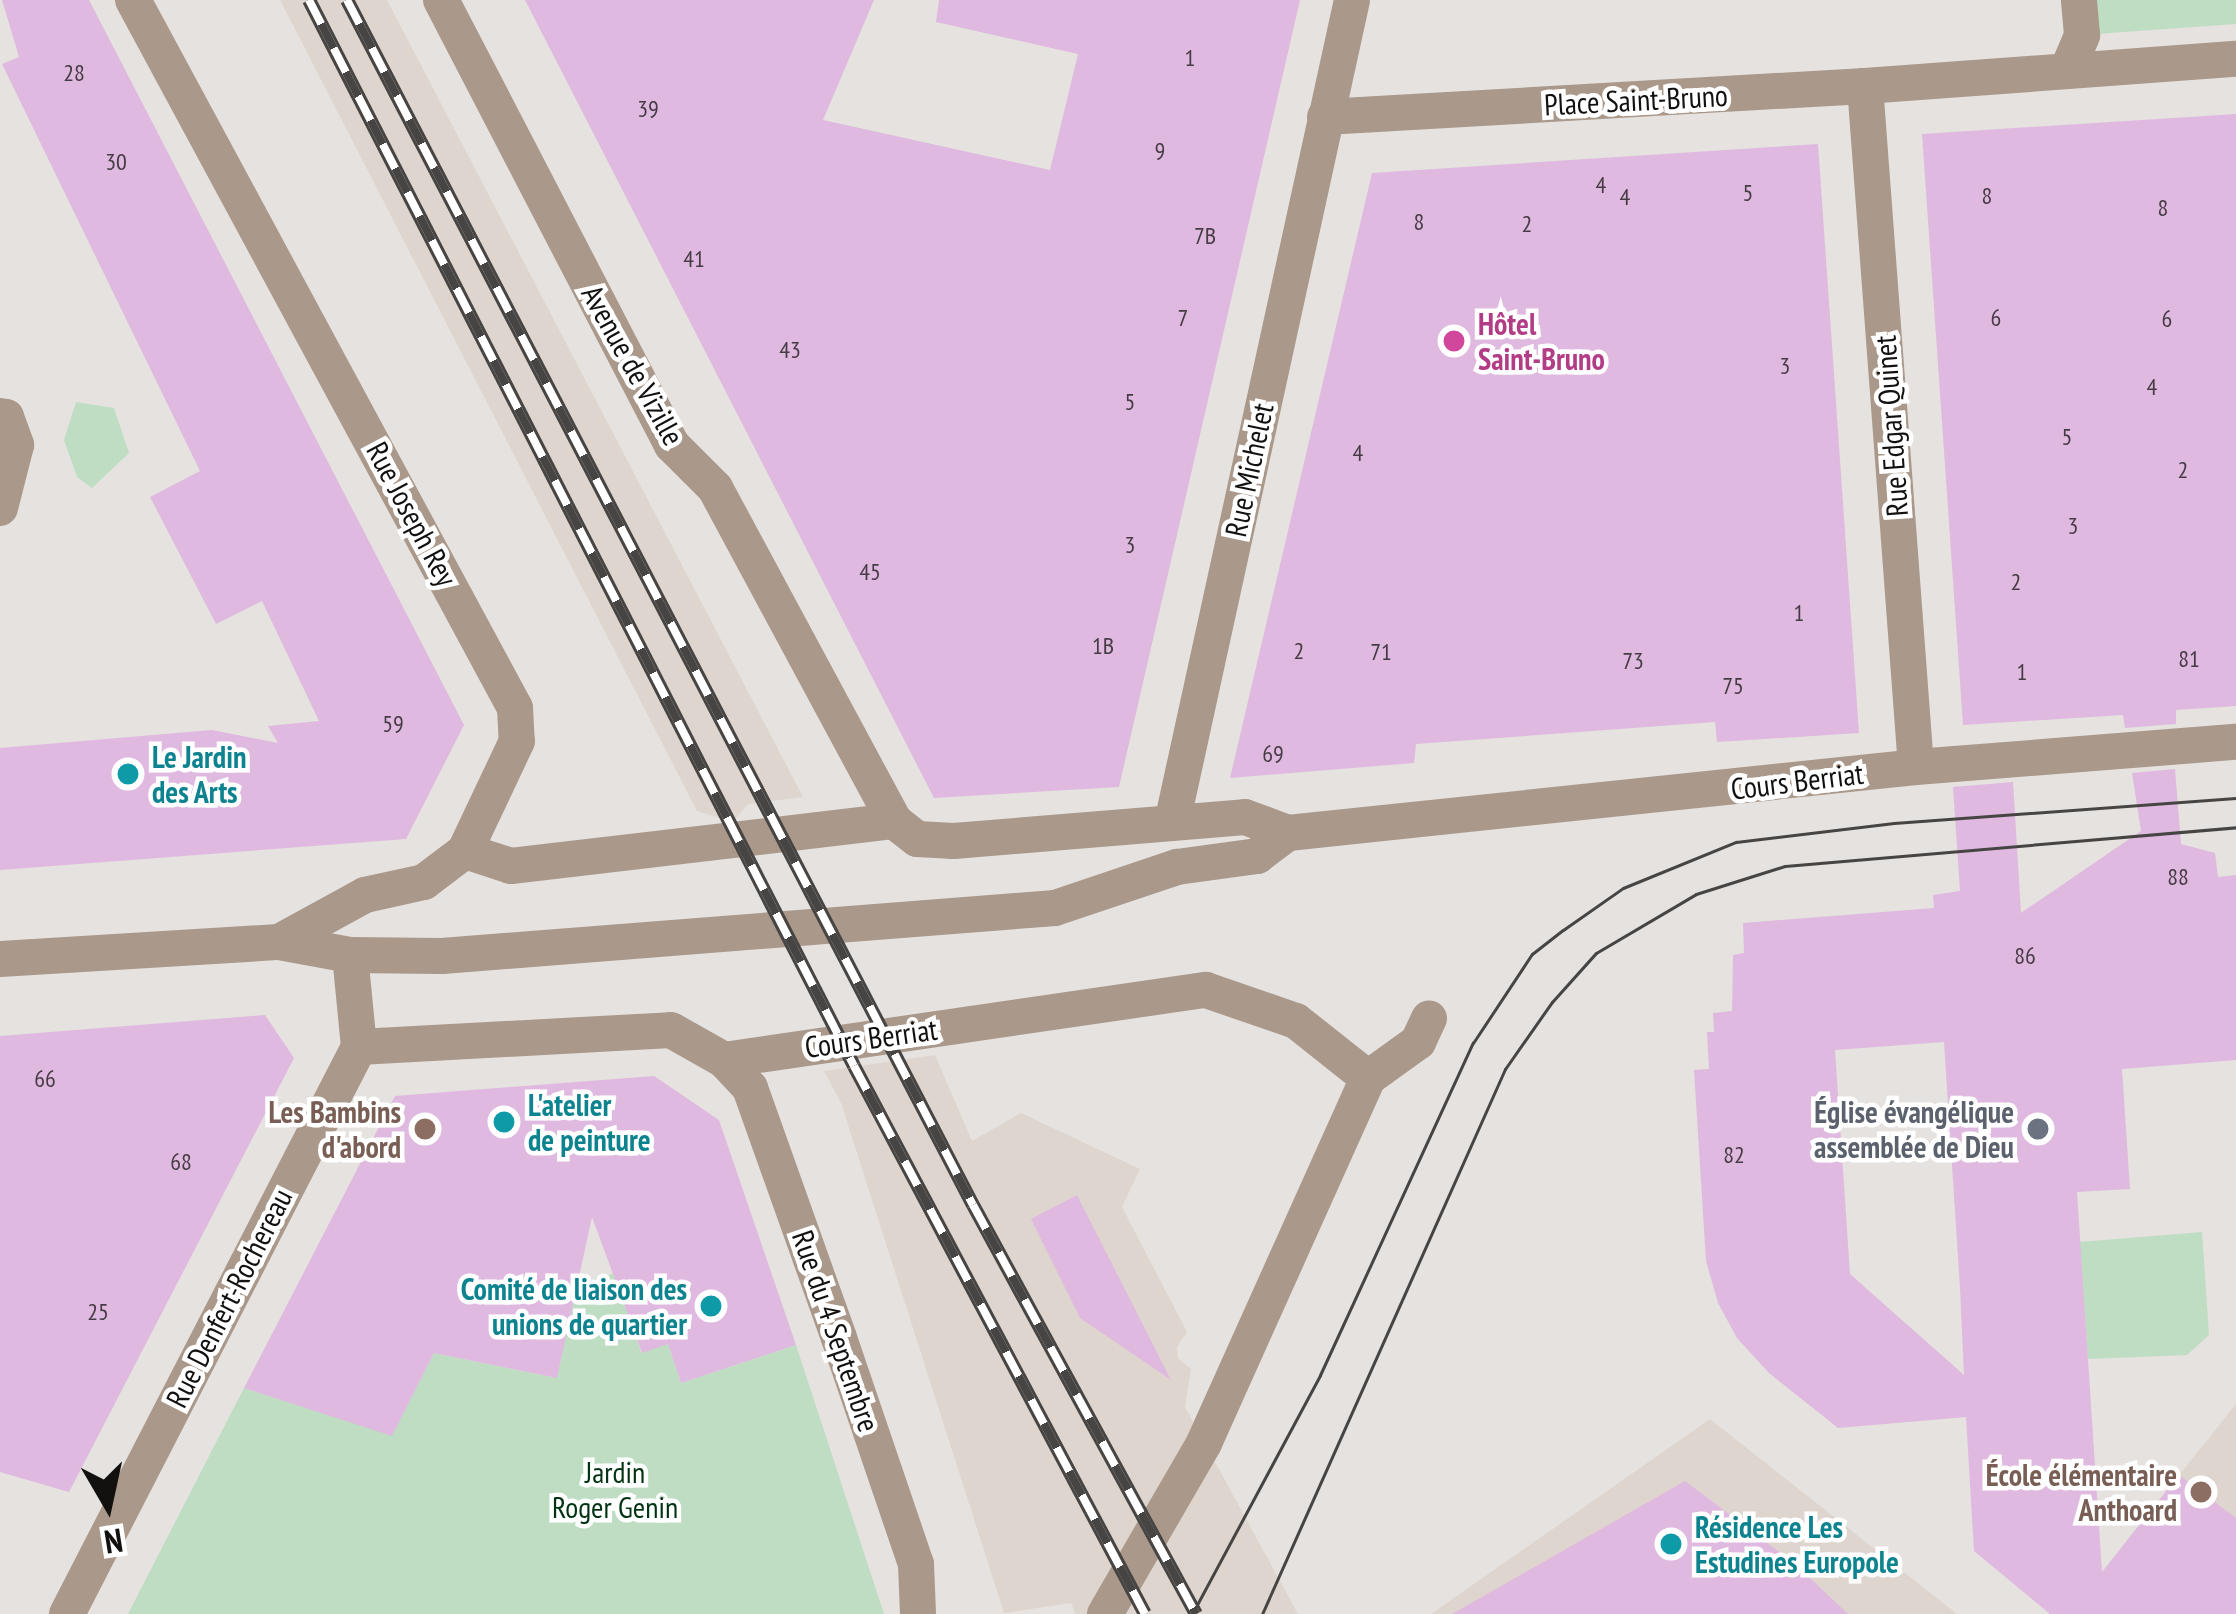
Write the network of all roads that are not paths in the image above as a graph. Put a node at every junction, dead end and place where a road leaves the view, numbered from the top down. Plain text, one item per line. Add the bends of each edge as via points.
1 (133, 0) edge
2 (441, 0) edge
3 (1352, 0) edge
4 (2080, 0) edge
5 (2236, 59) edge
6 (2067, 71) junction
7 (1865, 86) junction
8 (1325, 117) junction
9 (0, 416) edge
10 (0, 508) edge
11 (2236, 742) edge
12 (1916, 767) junction
13 (1172, 824) junction
14 (906, 830) junction
15 (1288, 833) junction
16 (465, 851) junction
17 (279, 942) junction
18 (350, 955) junction
19 (0, 959) edge
20 (1429, 1018) dead end
21 (359, 1047) junction
22 (724, 1060) junction
23 (1368, 1078) junction
24 (67, 1614) edge
25 (918, 1614) edge
26 (1105, 1614) edge

1 - 16 street, Rue Joseph Rey via 515,708 517,741
2 - 14 street, Avenue de Vizille via 672,446 715,488
3 - 8 street
4 - 6 street via 2082,35
5 - 6 street, Place Saint-Bruno
6 - 7 street, Place Saint-Bruno
7 - 8 street, Place Saint-Bruno
7 - 12 street, Rue Edgar Quinet
8 - 13 street, Rue Michelet
9 - 10 street via 16,445
11 - 12 street, Cours Berriat
12 - 15 street, Cours Berriat
13 - 14 street, Cours Berriat
13 - 15 street, Cours Berriat via 1245,818
14 - 16 street, Cours Berriat via 511,866
15 - 18 street, Cours Berriat via 1257,856 1177,867 1055,908 442,956
16 - 17 street via 424,882 364,895
17 - 18 street, Cours Berriat
17 - 19 street
18 - 21 street
20 - 23 street via 1418,1042
21 - 22 street via 671,1030
21 - 24 street, Rue Denfert-Rochereau
22 - 23 street, Cours Berriat via 1206,989 1296,1021
22 - 25 street, Rue du 4 Septembre via 750,1088 839,1338 916,1564
23 - 26 street via 1204,1443

